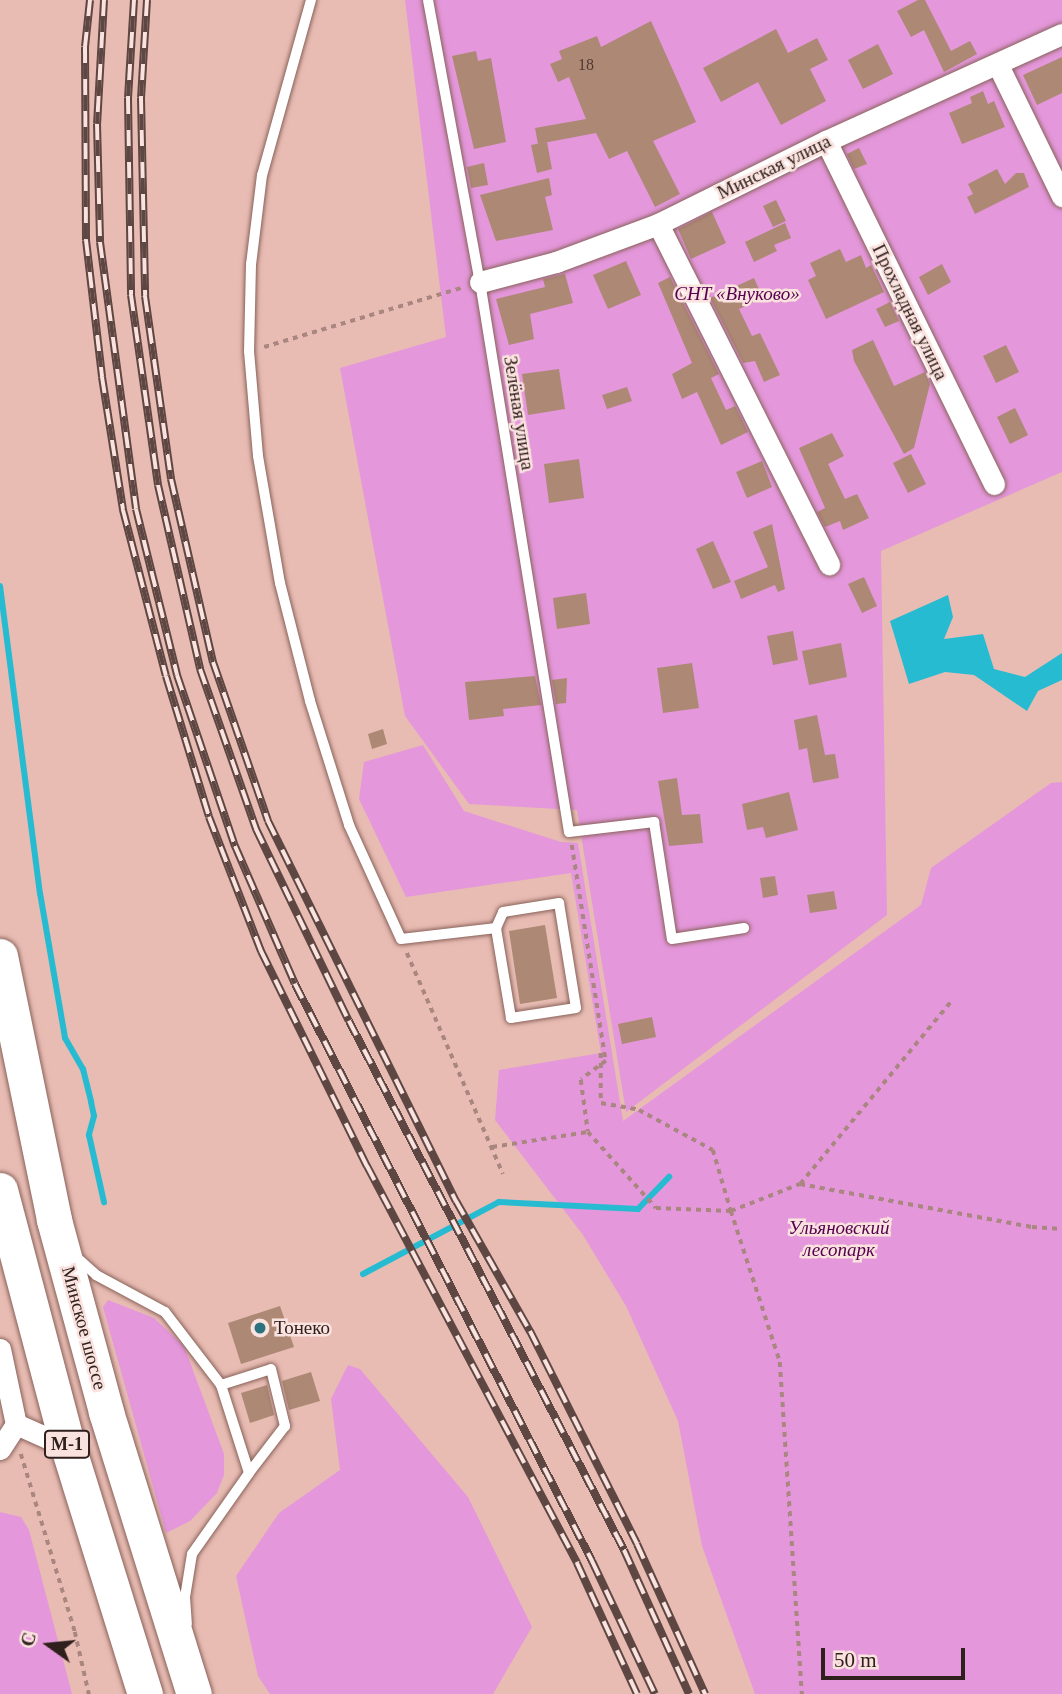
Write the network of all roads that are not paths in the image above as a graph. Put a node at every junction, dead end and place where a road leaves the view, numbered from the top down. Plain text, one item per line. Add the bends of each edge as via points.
1 (311, 0) edge
2 (428, 0) edge
3 (1062, 34) edge
4 (998, 65) junction
5 (826, 141) junction
6 (1062, 195) edge
7 (658, 224) junction
8 (480, 282) junction
9 (994, 484) dead end
10 (829, 564) dead end
11 (496, 928) junction
12 (744, 928) dead end
13 (0, 956) edge
14 (0, 1190) edge
15 (54, 1220) junction
16 (0, 1349) edge
17 (221, 1384) junction
18 (16, 1424) junction
19 (68, 1447) junction
20 (0, 1449) edge
21 (249, 1473) junction
22 (145, 1694) edge
23 (194, 1694) edge

1 - 11 lane via 262,175 251,264 249,351 258,456 271,532 310,701 349,825 401,939
2 - 8 lane, Зелёная улица
3 - 4 street, Минская улица
4 - 5 street, Минская улица
4 - 6 street
5 - 7 street, Минская улица
5 - 9 street, Прохладная улица
7 - 8 street, Минская улица via 556,262
7 - 10 street
8 - 12 lane, Зелёная улица via 569,832 654,822 672,939
11 - 11 lane via 511,1018 576,1008 559,903 503,912
13 - 15 highway, Минское шоссе / М-1
14 - 19 highway, М-1
15 - 17 lane via 75,1255 96,1275 165,1312
15 - 23 highway, Минское шоссе / М-1 via 106,1412
16 - 18 street
17 - 21 lane
17 - 21 lane via 271,1369 285,1426
18 - 19 street
18 - 20 street
19 - 22 highway, М-1
21 - 23 lane via 202,1534 186,1575

